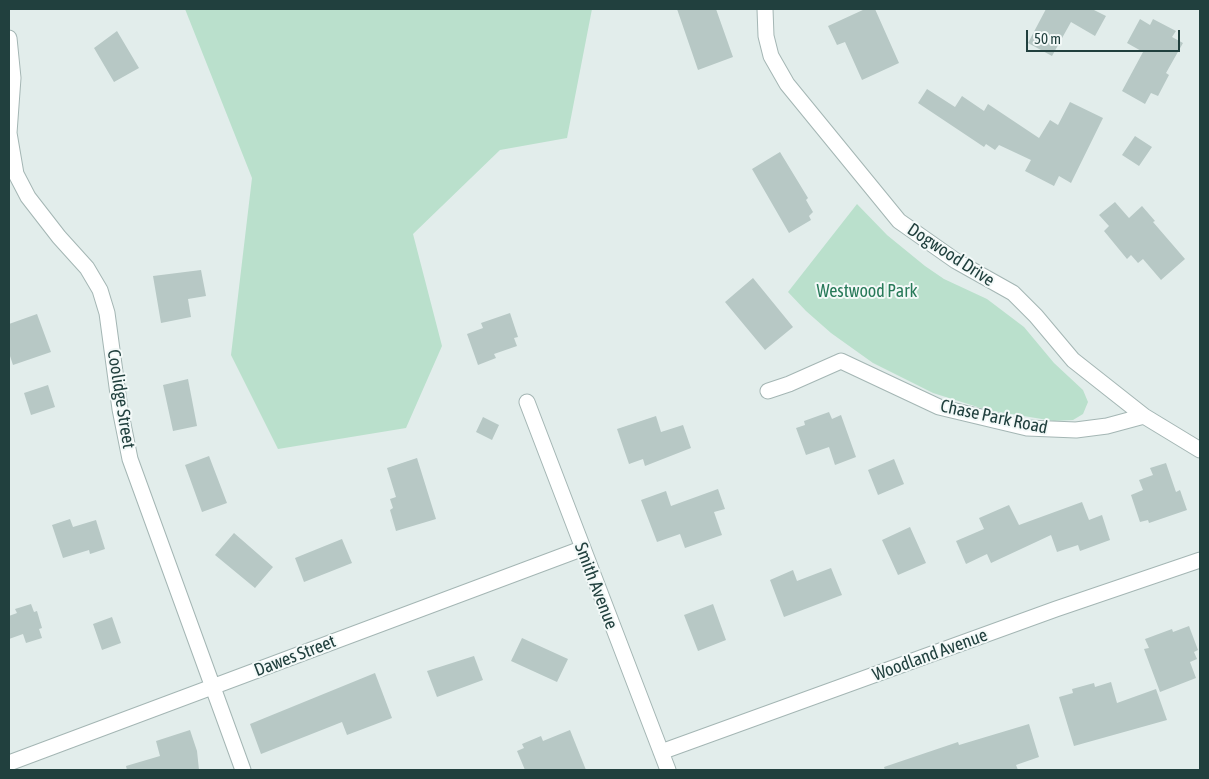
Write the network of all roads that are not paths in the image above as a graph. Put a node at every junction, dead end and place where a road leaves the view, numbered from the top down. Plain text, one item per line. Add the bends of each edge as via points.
1 (765, 9) edge
2 (9, 38) edge
3 (768, 391) dead end
4 (527, 402) dead end
5 (1144, 416) junction
6 (1200, 450) edge
7 (582, 550) junction
8 (1200, 560) edge
9 (214, 687) junction
10 (661, 752) junction
11 (9, 763) edge
12 (243, 770) edge
13 (668, 770) edge

1 - 5 street, Dogwood Drive via 766,36 772,56 787,84 898,220 956,261 1013,293 1073,360
2 - 9 street, Coolidge Street via 13,78 9,132 16,174 28,197 87,268 100,290 107,313 130,459
3 - 5 street, Chase Park Road via 841,361 939,407 1027,428 1076,430
4 - 7 street, Smith Avenue
5 - 6 street, Dogwood Drive
7 - 9 street, Dawes Street
7 - 10 street, Smith Avenue
8 - 10 street, Woodland Avenue
9 - 11 street, Dawes Street
9 - 12 street, Coolidge Street
10 - 13 street, Smith Avenue

